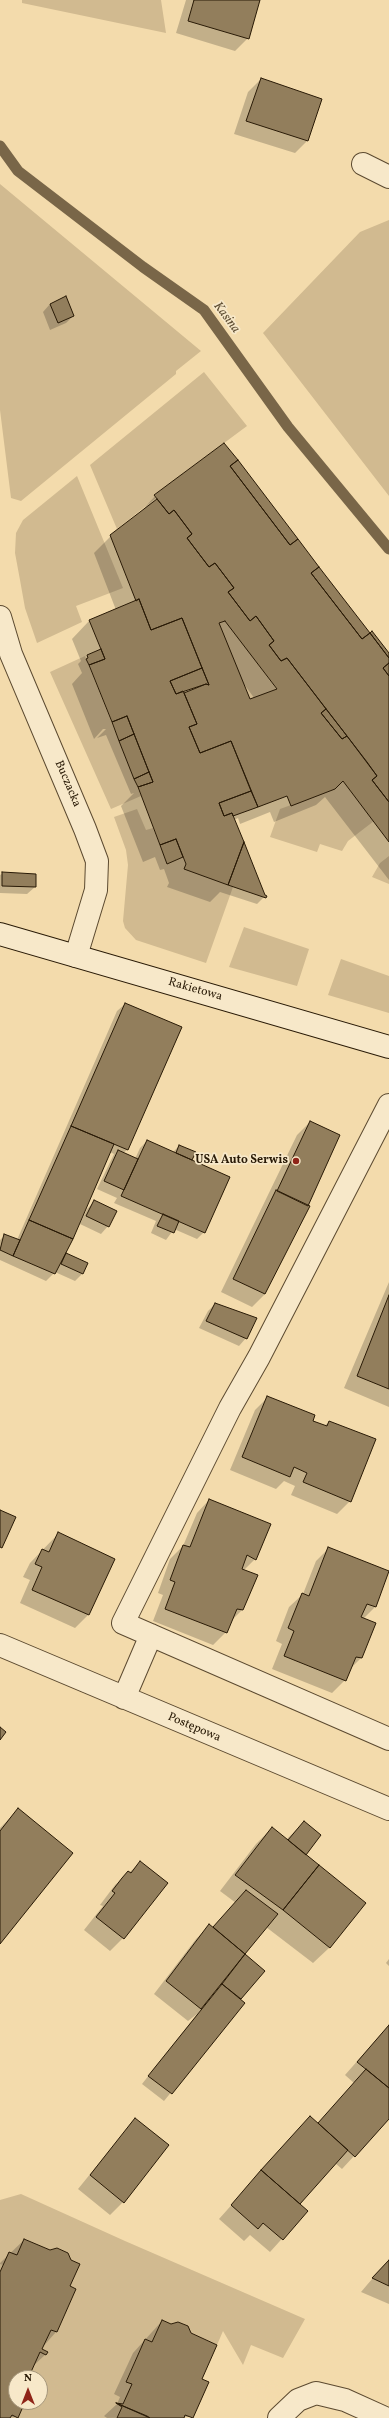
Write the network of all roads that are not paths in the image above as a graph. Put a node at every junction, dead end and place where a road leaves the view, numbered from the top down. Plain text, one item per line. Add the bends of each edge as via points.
1 (363, 164) dead end
2 (389, 177) edge
3 (0, 617) edge
4 (0, 934) edge
5 (76, 956) junction
6 (389, 1046) edge
7 (389, 1105) edge
8 (151, 1635) junction
9 (0, 1645) edge
10 (124, 1698) junction
11 (389, 1739) edge
12 (389, 1809) edge
13 (279, 2418) edge
14 (385, 2418) edge

1 - 2 street
3 - 5 street, Buczacka via 11,654 97,861 96,890
4 - 5 street, Rakietowa
5 - 6 street, Rakietowa
7 - 8 street via 259,1358 230,1408 123,1623
8 - 10 street
8 - 11 street
9 - 10 street, Postępowa
10 - 12 street, Postępowa
13 - 14 street via 298,2400 316,2393 345,2400

